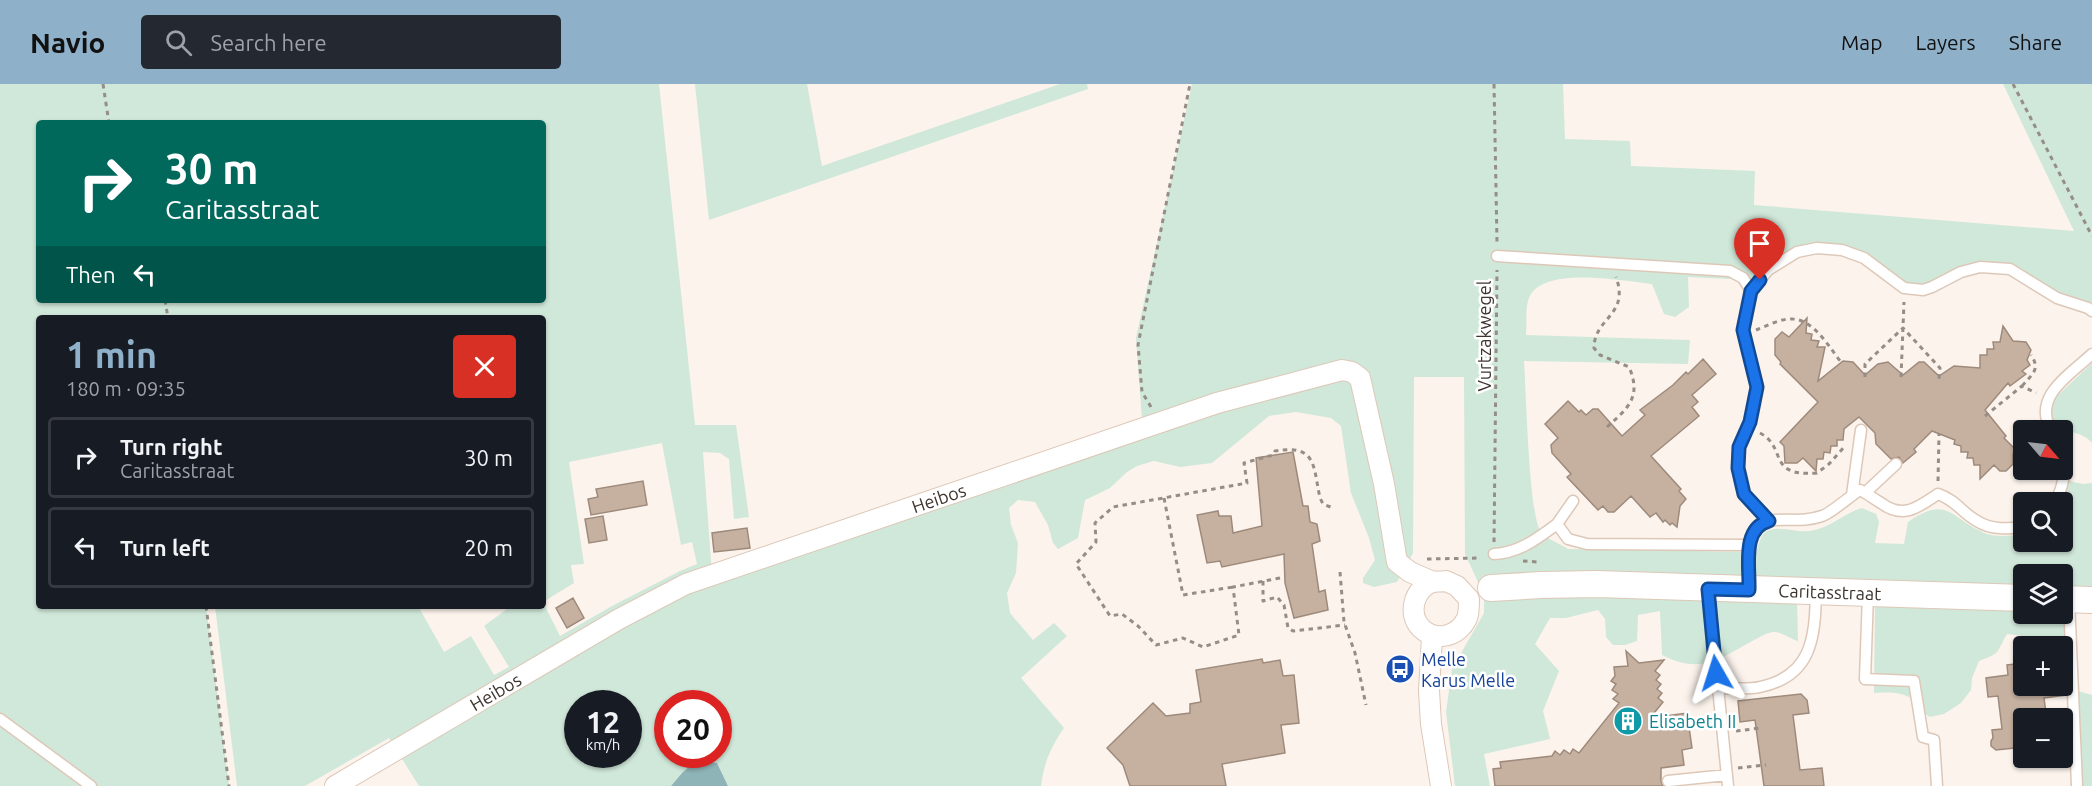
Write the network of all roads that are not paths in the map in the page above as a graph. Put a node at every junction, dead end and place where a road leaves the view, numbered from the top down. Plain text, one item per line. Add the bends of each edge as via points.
1 (1497, 256) road end
2 (1751, 291) junction
3 (2092, 311) edge
4 (2092, 354) edge
5 (2045, 420) edge
6 (1861, 430) road end
7 (1896, 464) dead end
8 (1866, 492) junction
9 (1852, 495) junction
10 (1573, 501) dead end
11 (1769, 521) junction
12 (1557, 524) junction
13 (2013, 529) edge
14 (1749, 545) junction
15 (1494, 554) road end
16 (1432, 582) junction
17 (1708, 589) junction
18 (1749, 590) junction
19 (1815, 592) junction
20 (1480, 594) junction
21 (1868, 594) junction
22 (2013, 598) edge
23 (2074, 600) edge
24 (1432, 636) junction
25 (1718, 688) junction
26 (0, 718) edge
27 (1727, 777) edge
28 (1668, 782) dead end
29 (91, 786) edge
30 (335, 786) edge
31 (1441, 786) edge
32 (1937, 786) edge
33 (2077, 786) edge

1 - 2 lane via 1730,271 1743,278
2 - 3 lane via 1768,270 1797,252 1817,248 1842,250 1864,258 1904,288 1923,290 1980,267 2010,269 2057,298
2 - 11 lane via 1743,335 1757,387 1739,447 1738,468 1744,494
4 - 5 lane via 2058,383 2048,399
6 - 9 lane
7 - 8 lane
8 - 9 lane via 1860,490
8 - 13 lane via 1898,511 1914,510 1938,494 1977,521
9 - 11 lane via 1825,516
10 - 12 lane
11 - 14 lane via 1754,531
12 - 14 lane via 1568,539 1587,544
12 - 15 lane via 1508,553
14 - 18 lane
16 - 20 street via 1446,581
16 - 24 street via 1420,590 1414,601 1414,616
16 - 30 street, Heibos via 1397,562 1360,378 1342,370 1217,403 686,585 619,619
17 - 18 street, Caritasstraat
17 - 20 street, Caritasstraat via 1541,585
17 - 25 lane
18 - 19 street, Caritasstraat
19 - 21 street, Caritasstraat
19 - 25 lane via 1812,635 1806,657 1793,674 1758,688
20 - 24 street via 1455,633
21 - 22 street, Caritasstraat
21 - 32 lane via 1865,679 1914,681 1923,737 1934,740
23 - 33 lane
24 - 31 street via 1429,691
25 - 27 lane
26 - 29 lane
27 - 28 lane

